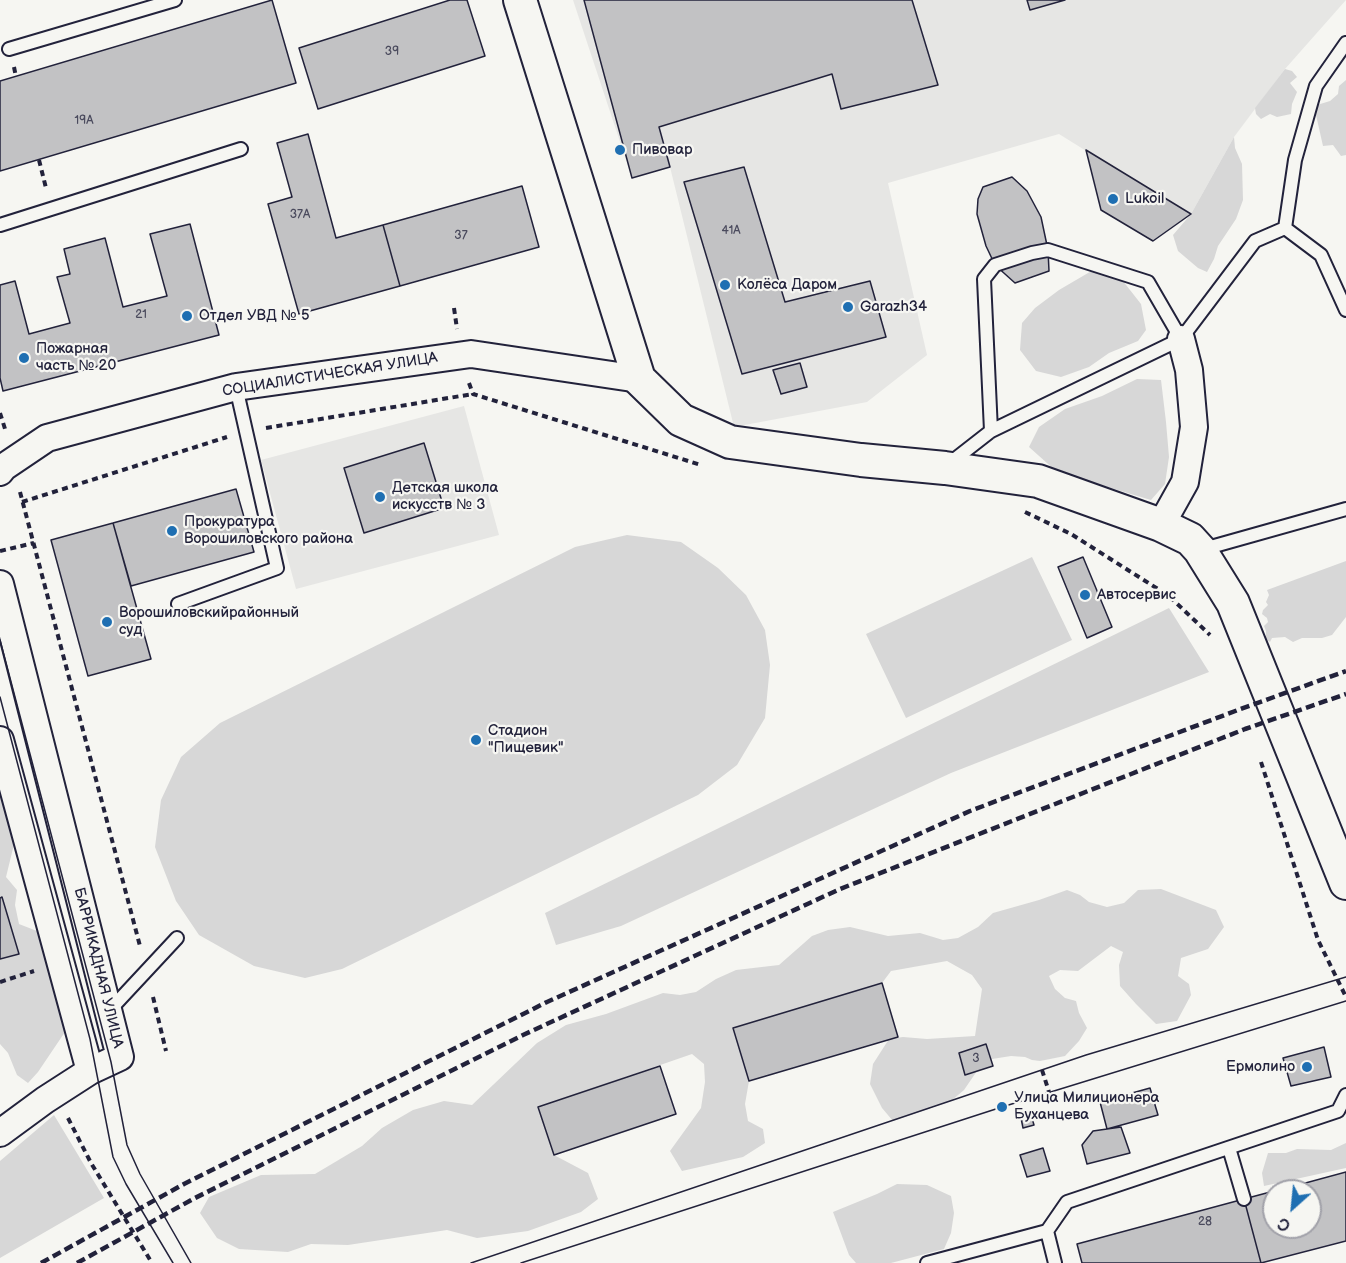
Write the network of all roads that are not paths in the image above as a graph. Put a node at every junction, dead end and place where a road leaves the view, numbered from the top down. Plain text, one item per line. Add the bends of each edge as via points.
1 (175, 0) edge
2 (520, 0) edge
3 (1346, 43) edge
4 (9, 49) dead end
5 (242, 148) dead end
6 (0, 225) edge
7 (1285, 228) junction
8 (1346, 310) edge
9 (1181, 339) junction
10 (639, 379) junction
11 (236, 387) junction
12 (991, 431) junction
13 (945, 468) junction
14 (0, 472) edge
15 (1346, 509) edge
16 (1161, 525) junction
17 (1200, 550) junction
18 (0, 584) edge
19 (178, 604) dead end
20 (0, 740) edge
21 (1346, 884) edge
22 (177, 938) dead end
23 (109, 1011) junction
24 (90, 1071) junction
25 (1346, 1095) edge
26 (0, 1133) edge
27 (1229, 1148) junction
28 (1244, 1200) dead end
29 (1047, 1231) junction
30 (927, 1263) edge
31 (1055, 1263) edge

1 - 4 lane
2 - 10 street
3 - 7 lane via 1316,86 1294,160
5 - 6 lane
7 - 8 lane via 1321,255
7 - 9 lane via 1255,241
9 - 12 lane
9 - 12 lane via 1148,282 1048,250 995,265 984,279
9 - 16 street via 1189,370 1194,427 1185,482
10 - 11 street, СОЦИАЛИСТИЧЕСКАЯ УЛИЦА via 471,354
10 - 13 street via 681,420 730,442
11 - 14 street, СОЦИАЛИСТИЧЕСКАЯ УЛИЦА via 46,438
11 - 19 lane via 277,568
12 - 13 lane
13 - 16 street via 1038,481
15 - 17 lane
16 - 17 street via 1190,539
17 - 21 street via 1233,603
18 - 23 street, БАРРИКАДНАЯ УЛИЦА
20 - 24 street
22 - 23 lane
23 - 24 street, БАРРИКАДНАЯ УЛИЦА via 120,1057
24 - 26 street
25 - 27 lane via 1338,1111
27 - 28 lane
27 - 29 lane via 1067,1202
29 - 30 lane
29 - 31 lane

